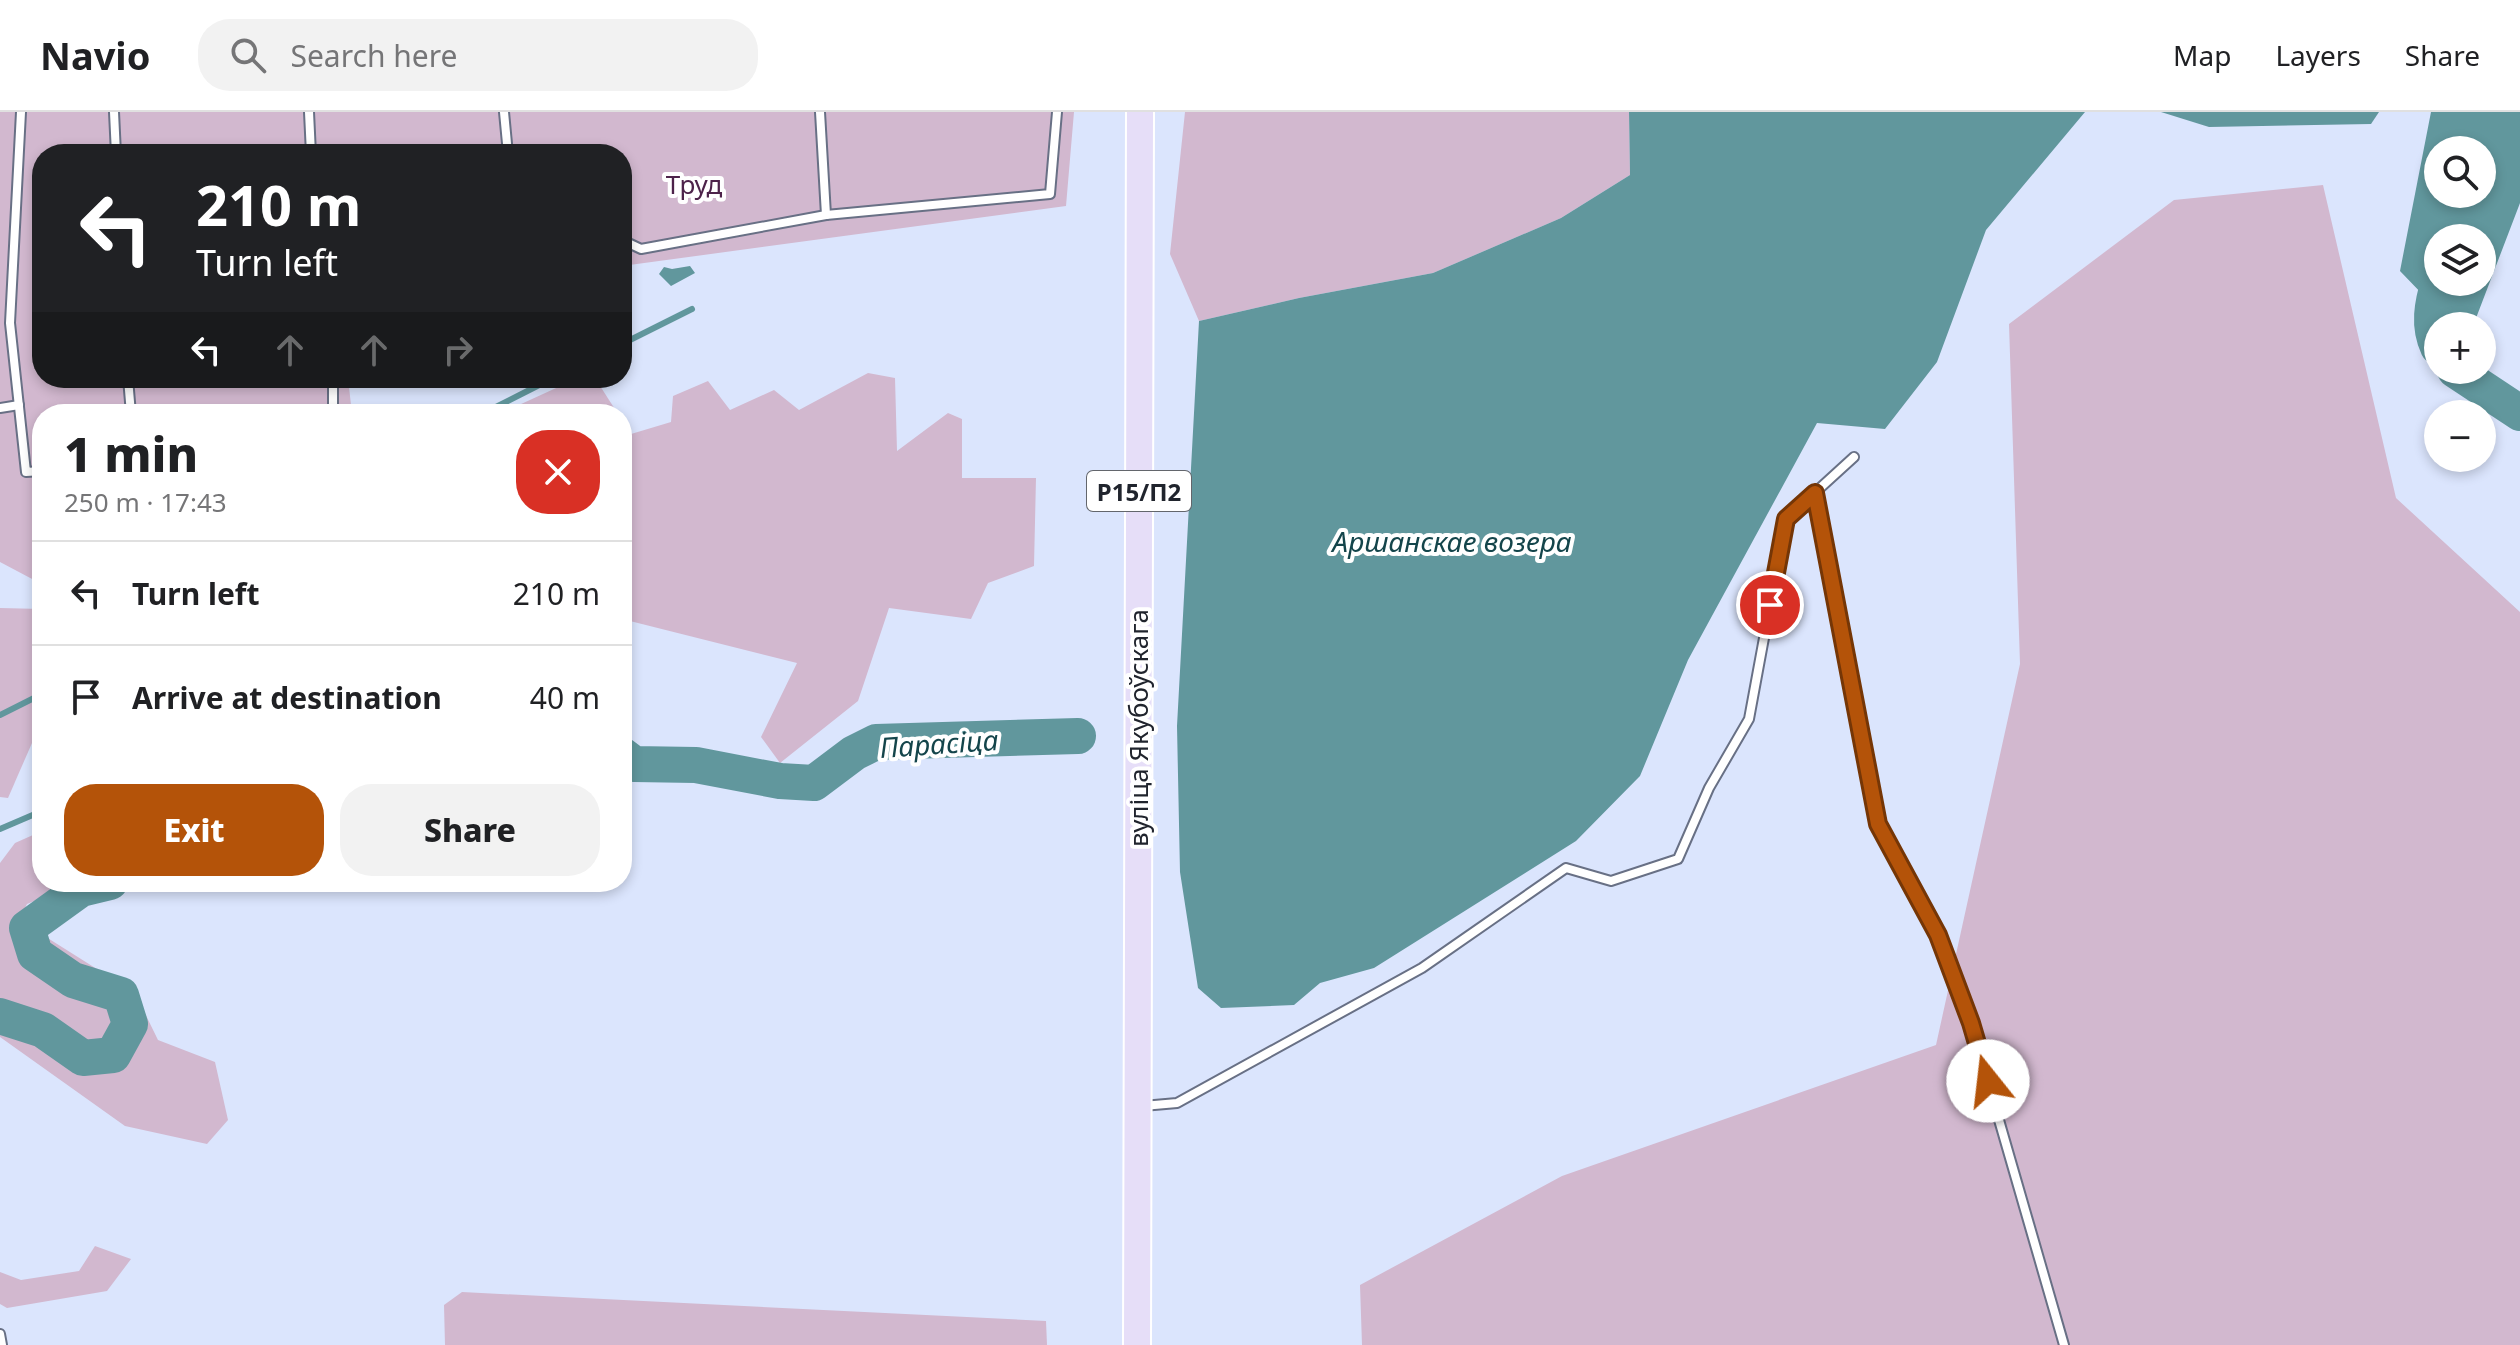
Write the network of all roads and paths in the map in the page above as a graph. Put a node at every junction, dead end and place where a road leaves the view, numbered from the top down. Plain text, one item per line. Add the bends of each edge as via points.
1 (21, 112) edge
2 (114, 112) edge
3 (309, 112) edge
4 (504, 112) edge
5 (820, 112) edge
6 (1057, 112) edge
7 (1140, 112) edge
8 (116, 144) edge
9 (311, 144) edge
10 (507, 144) edge
11 (826, 215) junction
12 (632, 245) edge
13 (19, 405) junction
14 (0, 408) edge
15 (1854, 457) dead end
16 (32, 472) edge
17 (1815, 493) junction
18 (1138, 1107) junction
19 (0, 1334) edge
20 (2, 1345) edge
21 (1137, 1345) edge
22 (2064, 1345) edge

1 - 13 lane via 10,323
2 - 8 lane
3 - 9 lane
4 - 10 lane
5 - 11 lane
6 - 11 lane via 1050,194
7 - 18 main road, вуліца Якубоўскага / Р15/П2
11 - 12 lane via 641,249
13 - 14 lane
13 - 16 lane via 26,472
15 - 17 lane
17 - 18 lane via 1786,519 1749,719 1709,788 1678,859 1611,881 1566,868 1409,976 1177,1103
17 - 22 lane via 1878,824 1938,935 1971,1023
18 - 21 main road, вуліца Якубоўскага / Р15/П2
19 - 20 lane

